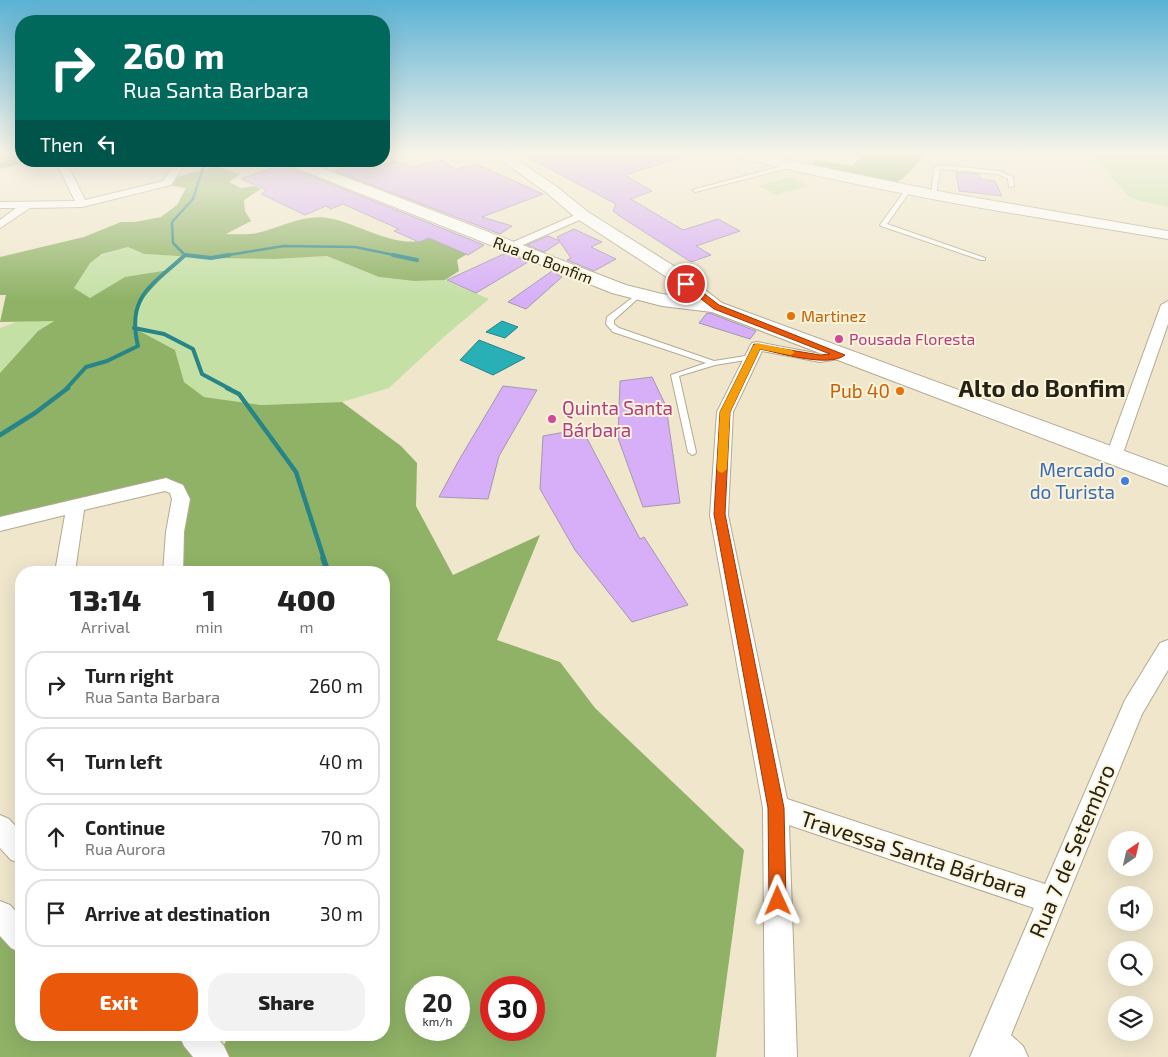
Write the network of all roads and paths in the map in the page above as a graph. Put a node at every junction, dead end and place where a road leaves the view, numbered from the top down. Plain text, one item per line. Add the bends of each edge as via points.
1 (93, 201) edge
2 (395, 201) edge
3 (566, 201) edge
4 (900, 201) edge
5 (975, 201) edge
6 (82, 204) joint
7 (0, 205) edge
8 (26, 206) junction
9 (582, 215) junction
10 (0, 225) edge
11 (1168, 235) edge
12 (510, 246) junction
13 (982, 259) dead end
14 (671, 272) junction
15 (636, 293) junction
16 (1168, 305) edge
17 (716, 307) junction
18 (841, 355) junction
19 (752, 356) junction
20 (714, 363) junction
21 (692, 452) dead end
22 (1114, 456) junction
23 (1168, 477) edge
24 (76, 506) junction
25 (0, 524) edge
26 (66, 566) edge
27 (173, 566) edge
28 (1168, 650) edge
29 (776, 808) junction
30 (0, 828) edge
31 (15, 844) edge
32 (1051, 900) junction
33 (0, 915) edge
34 (15, 931) edge
35 (200, 1041) edge
36 (997, 1052) edge
37 (213, 1057) edge
38 (781, 1057) edge

1 - 6 street
2 - 12 main road, Rua do Bonfim
3 - 9 main road
4 - 13 lane via 883,225
5 - 11 street
6 - 8 street
7 - 8 street
8 - 10 street
9 - 12 street
9 - 14 main road
12 - 15 main road, Rua do Bonfim via 619,290
14 - 15 main road
14 - 17 main road
15 - 17 main road, Rua do Bonfim
15 - 20 lane via 610,318 610,324 616,330
16 - 22 street
17 - 18 main road
18 - 19 street via 820,358 757,346
18 - 22 main road
19 - 20 lane
19 - 29 street via 725,412 719,514
20 - 21 lane via 675,375
22 - 23 main road
24 - 25 street
24 - 26 street
24 - 27 street via 166,484 177,489 181,499 174,532
28 - 32 street, Rua 7 de Setembro via 1133,708
29 - 32 street, Travessa Santa Bárbara
29 - 38 street
30 - 31 street
32 - 36 street, Rua 7 de Setembro
33 - 34 street
35 - 37 street

